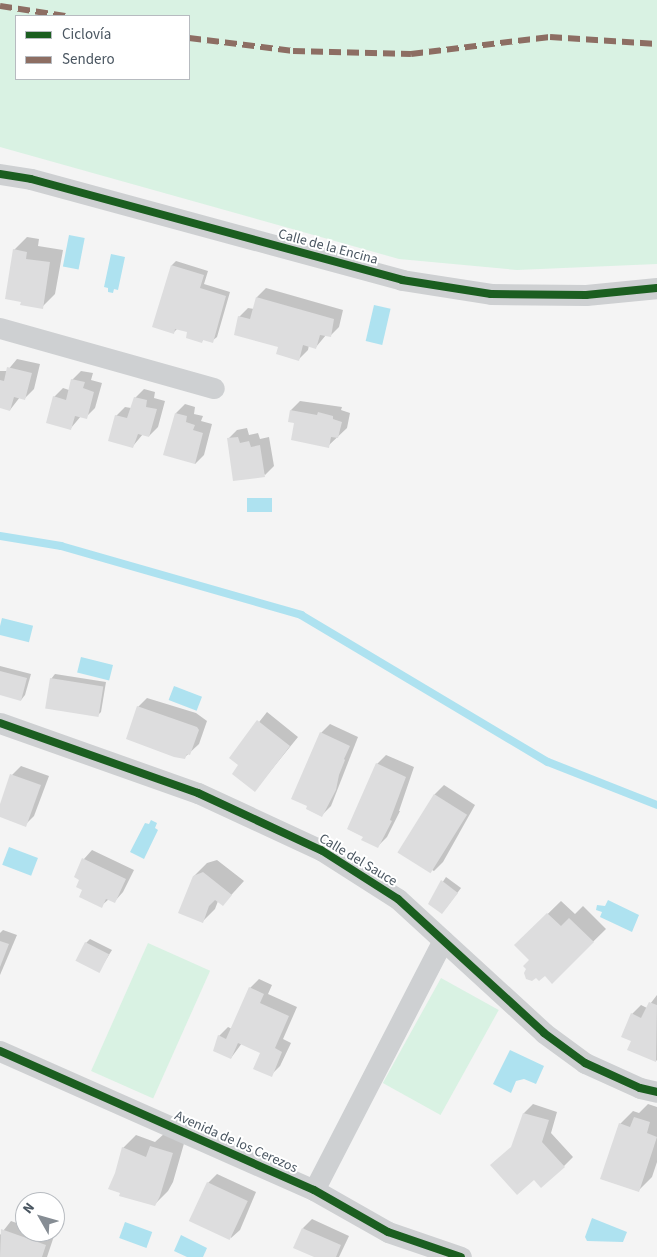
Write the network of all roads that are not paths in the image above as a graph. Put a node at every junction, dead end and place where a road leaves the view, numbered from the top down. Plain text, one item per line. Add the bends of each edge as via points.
1 (0, 174) edge
2 (657, 288) edge
3 (0, 328) edge
4 (214, 388) dead end
5 (0, 723) edge
6 (442, 940) junction
7 (0, 1051) edge
8 (657, 1092) edge
9 (314, 1190) junction
10 (461, 1257) edge

1 - 2 street, Calle de la Encina via 31,179 402,280 490,294 586,295
3 - 4 street
5 - 6 street, Calle del Sauce via 198,793 320,850 398,899
6 - 8 street, Calle del Sauce via 544,1033 585,1063 640,1088
6 - 9 street
7 - 9 street, Avenida de los Cerezos
9 - 10 street, Avenida de los Cerezos via 388,1232

